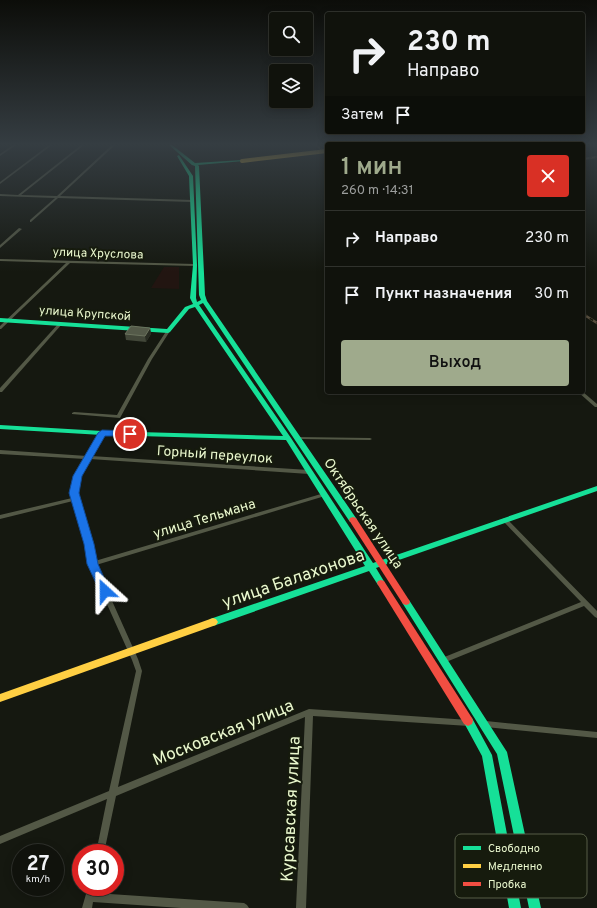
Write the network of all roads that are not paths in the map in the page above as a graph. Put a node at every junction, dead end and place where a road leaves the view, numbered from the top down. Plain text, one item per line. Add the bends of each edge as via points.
1 (28, 187) edge
2 (67, 187) edge
3 (191, 187) edge
4 (197, 187) edge
5 (0, 194) edge
6 (18, 195) junction
7 (56, 197) junction
8 (192, 201) junction
9 (31, 221) dead end
10 (20, 229) dead end
11 (0, 247) edge
12 (0, 260) edge
13 (69, 262) junction
14 (196, 265) junction
15 (204, 302) junction
16 (195, 303) junction
17 (4, 320) edge
18 (60, 324) junction
19 (0, 328) edge
20 (168, 331) junction
21 (0, 391) edge
22 (582, 394) edge
23 (597, 406) edge
24 (74, 413) dead end
25 (0, 427) edge
26 (102, 433) junction
27 (288, 438) junction
28 (299, 438) junction
29 (370, 439) dead end
30 (0, 452) edge
31 (87, 458) junction
32 (309, 472) junction
33 (597, 488) edge
34 (324, 494) junction
35 (75, 499) junction
36 (0, 517) edge
37 (505, 520) junction
38 (382, 563) junction
39 (92, 564) junction
40 (370, 566) junction
41 (585, 603) junction
42 (597, 615) edge
43 (131, 650) junction
44 (444, 660) junction
45 (0, 698) edge
46 (309, 712) junction
47 (470, 723) junction
48 (485, 724) junction
49 (597, 735) edge
50 (114, 793) junction
51 (501, 834) edge
52 (519, 834) edge
53 (0, 840) edge
54 (102, 844) edge
55 (90, 897) joint
56 (513, 898) edge
57 (533, 898) edge
58 (87, 908) edge
59 (244, 908) edge
60 (301, 908) edge
61 (515, 908) edge
62 (535, 908) edge

1 - 6 street
2 - 7 street
3 - 8 main road
4 - 15 main road, Октябрьская улица
5 - 6 street
6 - 7 street
7 - 8 street
7 - 9 street
8 - 14 main road
10 - 11 street
12 - 13 street, улица Хруслова
13 - 14 street, улица Хруслова
13 - 17 street
14 - 16 main road via 193,298
15 - 16 main road
15 - 28 main road, Октябрьская улица
16 - 20 main road via 181,312
16 - 27 main road, Октябрьская улица
17 - 18 main road, улица Крупской
17 - 19 street
18 - 20 main road, улица Крупской
18 - 21 street
20 - 24 street via 118,417
22 - 23 street
25 - 26 main road
26 - 27 main road
26 - 31 street
27 - 32 main road, Октябрьская улица
28 - 29 street
28 - 38 main road, Октябрьская улица
30 - 31 street, Горный переулок
31 - 32 street, Горный переулок
31 - 35 street via 78,476
32 - 34 main road, Октябрьская улица
33 - 37 main road, улица Балахонова
34 - 39 street, улица Тельмана
34 - 40 main road, Октябрьская улица
35 - 36 street
35 - 39 street via 89,544
37 - 38 main road, улица Балахонова
37 - 41 street
38 - 40 main road, улица Балахонова
38 - 44 main road, Октябрьская улица
39 - 43 street
40 - 43 main road, улица Балахонова
40 - 47 main road, Октябрьская улица
41 - 42 street
41 - 44 street
43 - 45 main road, улица Балахонова
43 - 50 street via 139,671
44 - 48 main road, Октябрьская улица
46 - 47 street, Московская улица
46 - 50 street, Московская улица
46 - 60 street, Курсавская улица
47 - 51 main road, Октябрьская улица via 487,755
48 - 49 street
48 - 52 main road, Октябрьская улица via 502,752
50 - 53 street, Московская улица
50 - 54 street
55 - 58 street
55 - 59 street
56 - 61 main road, Октябрьская улица
57 - 62 main road, Октябрьская улица

